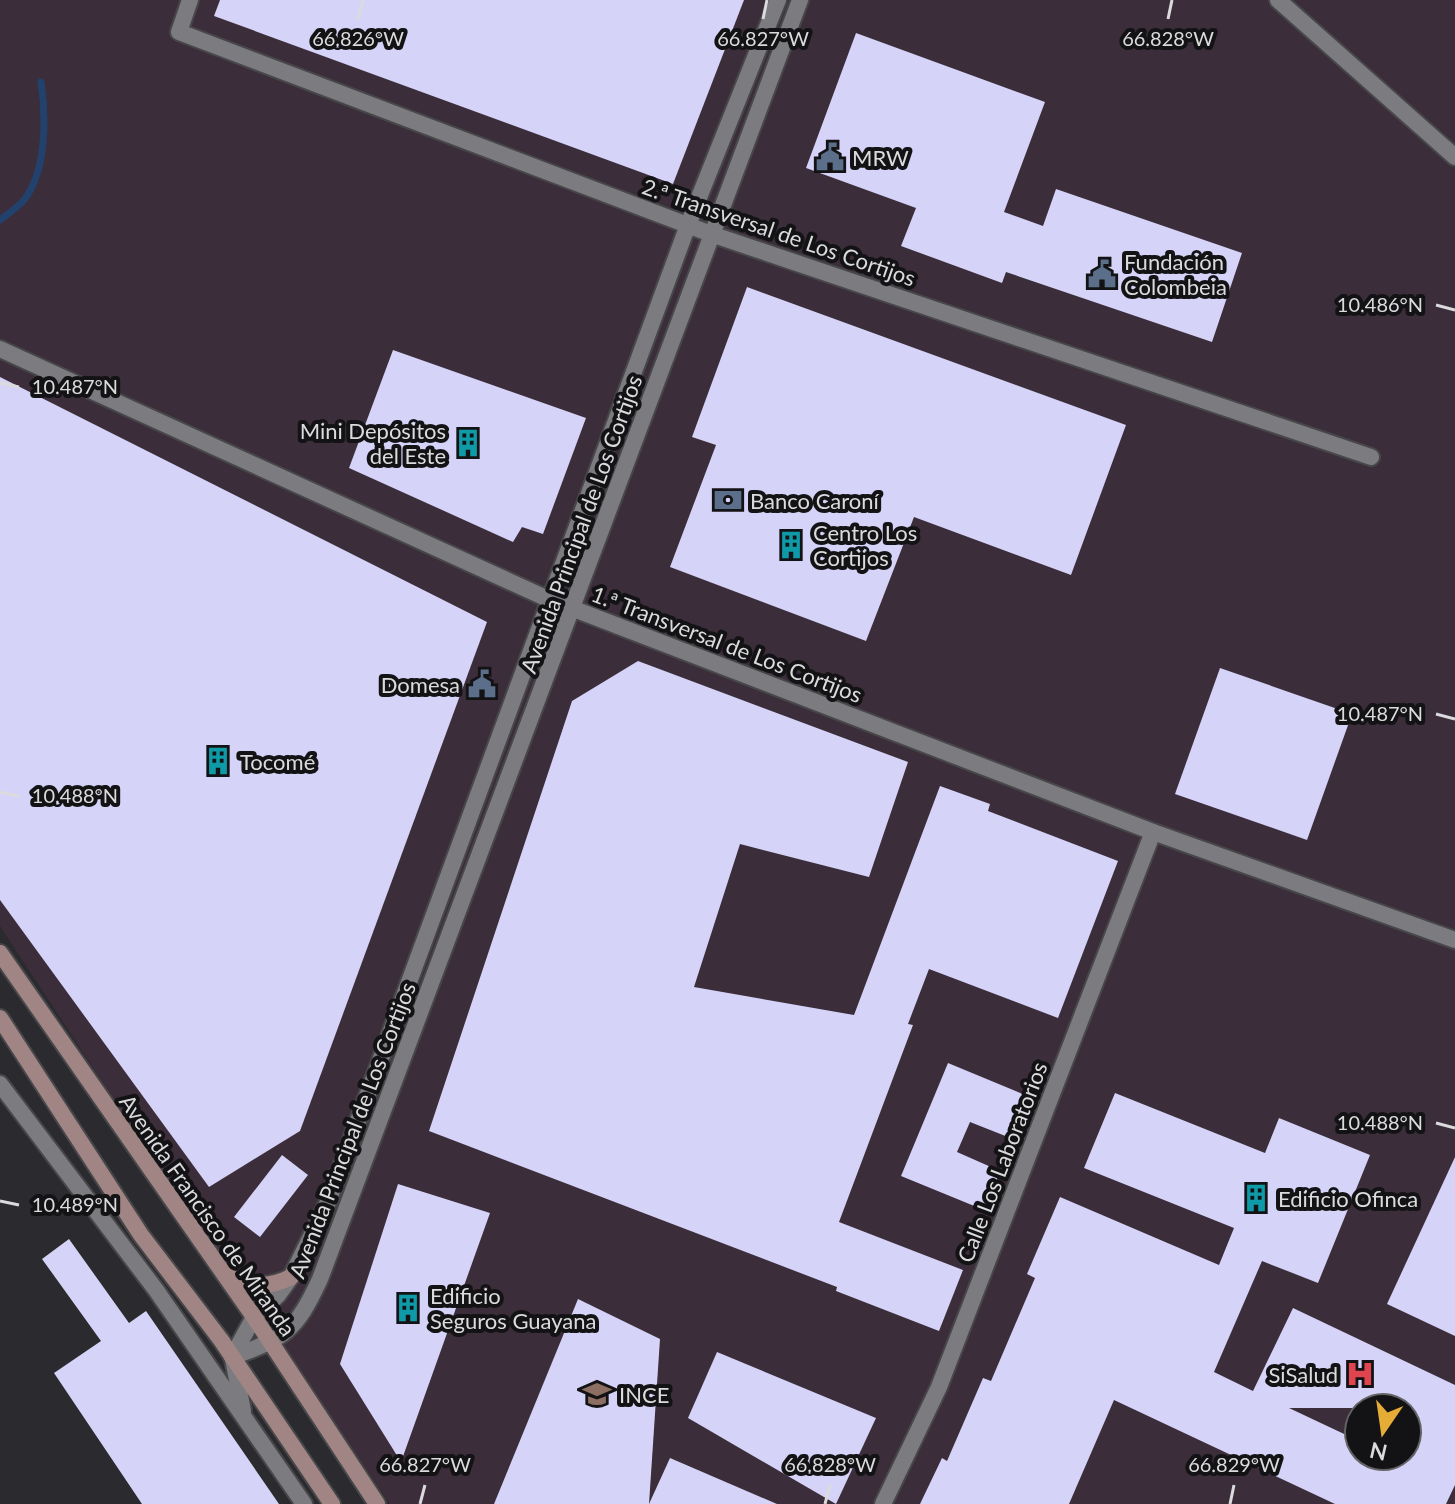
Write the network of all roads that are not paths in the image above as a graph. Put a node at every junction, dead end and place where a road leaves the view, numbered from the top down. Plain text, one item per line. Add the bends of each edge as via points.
1 (190, 0) edge
2 (778, 0) edge
3 (800, 0) edge
4 (1278, 0) edge
5 (1455, 157) edge
6 (688, 225) junction
7 (711, 234) junction
8 (0, 349) edge
9 (1371, 457) dead end
10 (548, 599) junction
11 (574, 609) junction
12 (1153, 832) junction
13 (1455, 940) edge
14 (0, 953) edge
15 (0, 1018) edge
16 (0, 1084) edge
17 (141, 1235) junction
18 (136, 1264) junction
19 (223, 1274) junction
20 (291, 1277) junction
21 (156, 1290) junction
22 (186, 1294) junction
23 (254, 1317) junction
24 (272, 1343) junction
25 (232, 1357) junction
26 (245, 1419) junction
27 (304, 1504) edge
28 (332, 1504) edge
29 (377, 1504) edge
30 (883, 1504) edge

1 - 6 street, 2.ª Transversal de Los Cortijos via 179,32
2 - 6 street, Avenida Principal de Los Cortijos
3 - 7 street, Avenida Principal de Los Cortijos
4 - 5 street
6 - 7 street, 2.ª Transversal de Los Cortijos
6 - 10 street, Avenida Principal de Los Cortijos
7 - 9 street, 2.ª Transversal de Los Cortijos
7 - 11 street, Avenida Principal de Los Cortijos
8 - 10 street, 1.ª Transversal de Los Cortijos
10 - 11 street, 1.ª Transversal de Los Cortijos
10 - 20 street, Avenida Principal de Los Cortijos via 328,1202
11 - 12 street, 1.ª Transversal de Los Cortijos
11 - 24 street, Avenida Principal de Los Cortijos via 320,1279 302,1319
12 - 13 street, 1.ª Transversal de Los Cortijos
12 - 30 street, Calle Los Laboratorios via 939,1387
14 - 19 main road, Avenida Francisco de Miranda
15 - 17 main road
16 - 18 street
17 - 18 street
17 - 22 main road
18 - 21 street
19 - 20 main road via 260,1286
19 - 23 main road, Avenida Francisco de Miranda
20 - 23 street, Avenida Principal de Los Cortijos
21 - 22 street
21 - 26 street
22 - 25 main road
23 - 24 main road, Avenida Francisco de Miranda
23 - 25 street, Avenida Principal de Los Cortijos
24 - 25 street, Avenida Principal de Los Cortijos
24 - 29 main road, Avenida Francisco de Miranda
25 - 26 street
25 - 28 main road
26 - 27 street

